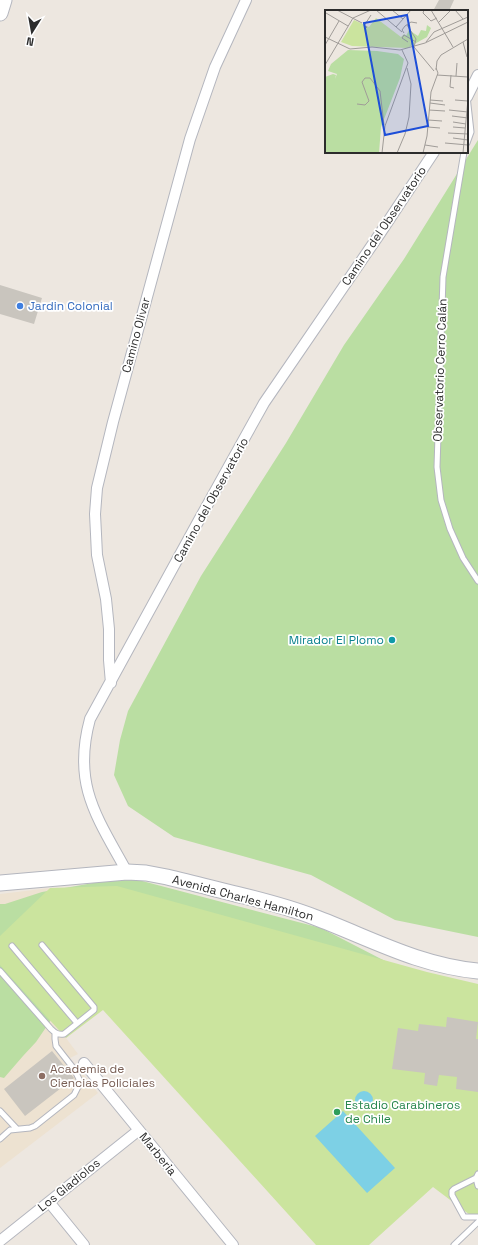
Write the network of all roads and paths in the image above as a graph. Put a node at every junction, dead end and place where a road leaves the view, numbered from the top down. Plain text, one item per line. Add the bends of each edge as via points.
1 (4, 0) edge
2 (246, 0) edge
3 (0, 13) edge
4 (478, 75) edge
5 (468, 95) edge
6 (468, 106) edge
7 (468, 140) edge
8 (433, 153) edge
9 (464, 153) edge
10 (478, 582) edge
11 (111, 683) junction
12 (127, 872) junction
13 (0, 883) edge
14 (12, 946) dead end
15 (42, 946) dead end
16 (0, 971) edge
17 (478, 971) edge
18 (77, 1023) junction
19 (55, 1033) junction
20 (84, 1063) dead end
21 (0, 1111) edge
22 (16, 1128) junction
23 (139, 1130) junction
24 (0, 1139) edge
25 (477, 1176) edge
26 (478, 1186) edge
27 (48, 1202) junction
28 (478, 1217) edge
29 (478, 1222) edge
30 (0, 1241) edge
31 (84, 1245) edge
32 (232, 1245) edge
33 (454, 1245) edge

1 - 3 main road
2 - 11 street, Camino Olivar via 215,67 190,139 97,488 97,555 106,599
4 - 5 street
6 - 7 lane via 471,132
8 - 11 street, Camino del Observatorio via 264,403
9 - 10 lane, Observatorio Cerro Calán via 442,277 437,467 441,500 450,530 462,558
11 - 12 street, Camino del Observatorio via 90,720 85,746 84,773 94,812
12 - 13 main road, Avenida Charles Hamilton
12 - 17 main road, Avenida Charles Hamilton via 146,873 192,883 292,909 410,957
14 - 18 lane
15 - 18 lane via 94,1007 94,1010
16 - 19 lane
18 - 19 lane via 64,1034
19 - 22 lane via 56,1046 74,1069 79,1085 74,1095 35,1126
20 - 23 street, Marberia
21 - 22 lane
22 - 24 lane
23 - 27 street, Los Gladiolos
23 - 32 street, Marberia
25 - 26 lane
25 - 28 lane via 454,1189 452,1195 464,1217
27 - 30 street, Los Gladiolos
27 - 31 street
29 - 33 lane

